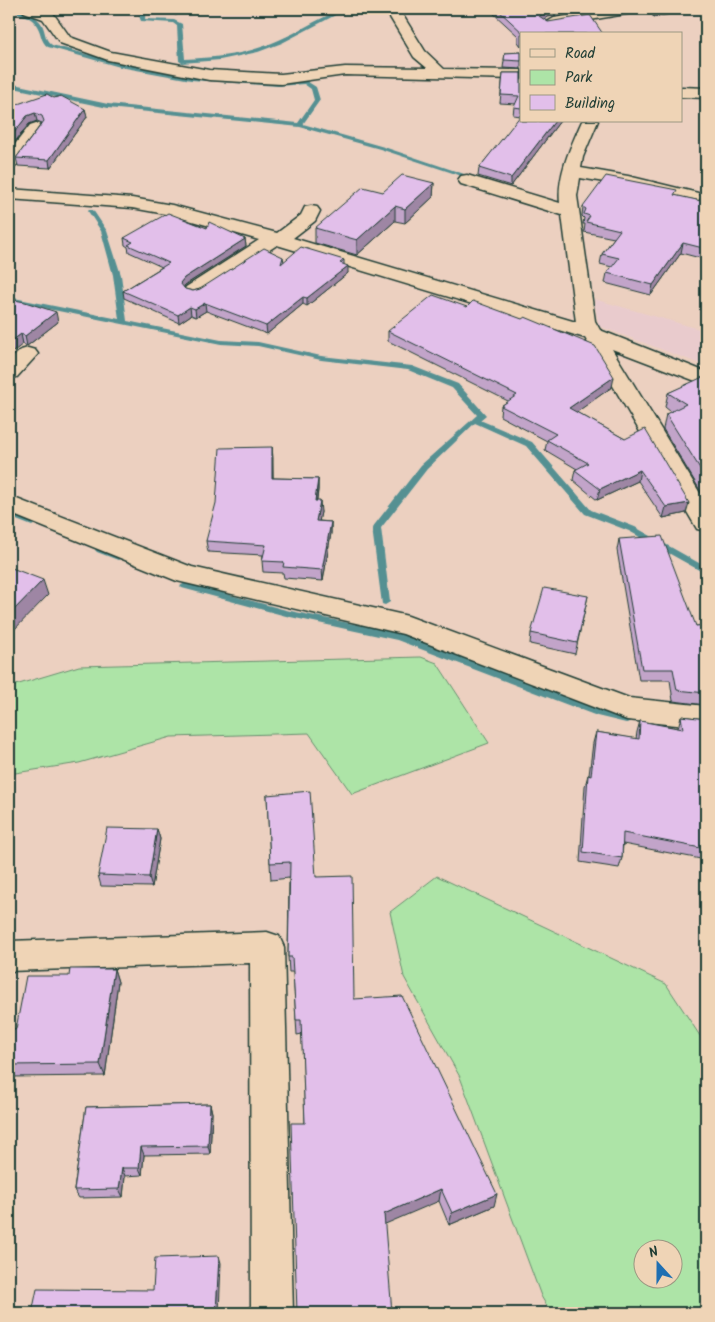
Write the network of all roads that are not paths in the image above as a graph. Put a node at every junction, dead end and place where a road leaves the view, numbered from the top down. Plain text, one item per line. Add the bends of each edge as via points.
1 (29, 9) edge
2 (392, 9) edge
3 (632, 9) edge
4 (549, 25) edge
5 (438, 73) junction
6 (520, 75) edge
7 (682, 92) edge
8 (706, 93) edge
9 (590, 122) edge
10 (36, 128) edge
11 (9, 163) edge
12 (573, 172) junction
13 (467, 180) dead end
14 (9, 194) edge
15 (692, 197) edge
16 (310, 212) dead end
17 (570, 212) junction
18 (277, 239) junction
19 (193, 291) edge
20 (593, 334) junction
21 (28, 354) dead end
22 (9, 372) edge
23 (706, 379) edge
24 (9, 504) edge
25 (706, 522) edge
26 (706, 717) edge
27 (9, 956) edge
28 (272, 1313) edge

1 - 5 street via 48,16 65,40 108,56 210,75 282,79 345,71
2 - 5 street via 419,54
3 - 4 street
5 - 6 street
7 - 8 street
9 - 12 street
10 - 11 street
12 - 15 street
12 - 17 street via 568,196
13 - 17 street
14 - 18 street via 164,208
16 - 18 street via 309,217
17 - 20 street via 585,321
18 - 19 street
18 - 20 street
20 - 23 street
20 - 25 street
21 - 22 street
24 - 26 street via 186,575 408,626 627,709
27 - 28 street via 267,947

